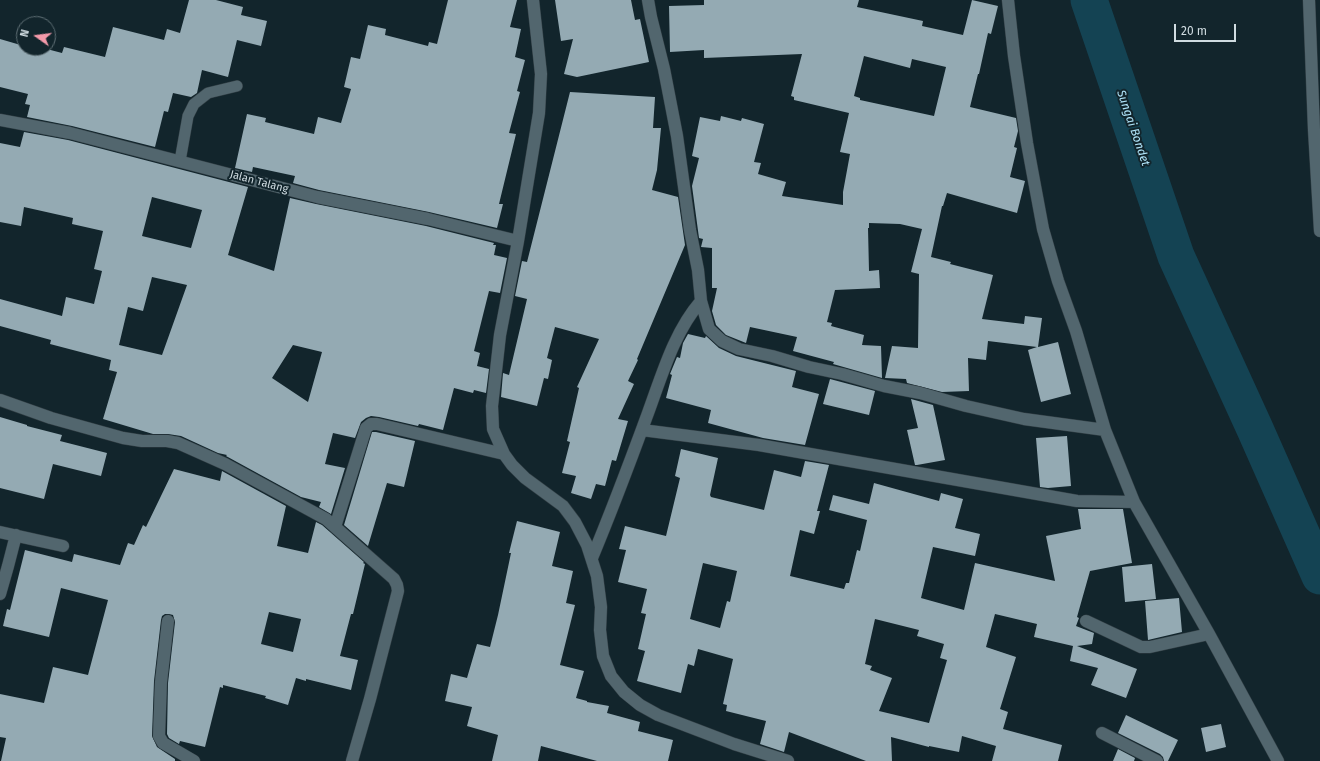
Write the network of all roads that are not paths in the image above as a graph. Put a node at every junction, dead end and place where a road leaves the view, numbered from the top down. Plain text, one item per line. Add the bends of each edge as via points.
1 (533, 0) edge
2 (648, 0) edge
3 (1008, 0) edge
4 (1309, 0) edge
5 (237, 86) dead end
6 (0, 120) edge
7 (180, 161) junction
8 (1320, 231) edge
9 (518, 240) junction
10 (701, 301) junction
11 (0, 400) edge
12 (642, 430) junction
13 (1105, 430) junction
14 (504, 454) junction
15 (1134, 502) junction
16 (335, 527) junction
17 (0, 532) edge
18 (16, 535) junction
19 (63, 546) dead end
20 (592, 558) junction
21 (0, 594) edge
22 (168, 621) dead end
23 (1086, 621) dead end
24 (1209, 634) junction
25 (1102, 733) dead end
26 (1275, 760) edge
27 (194, 761) edge
28 (352, 761) edge
29 (788, 761) edge
30 (1157, 761) edge

1 - 9 street via 541,74 540,113
2 - 10 street via 677,136
3 - 13 street via 1014,56 1043,229
4 - 8 street
5 - 7 lane via 208,93 194,104 188,116
6 - 7 street, Jalan Talang via 70,133
7 - 9 street, Jalan Talang via 317,197
9 - 14 street via 500,335 492,406 493,429
10 - 12 street via 691,313 673,348
10 - 13 street via 709,329 722,341 739,350 1024,419
11 - 16 street via 51,418 124,438 178,443 225,464 326,519
12 - 15 street via 759,445 1077,501
12 - 20 street
13 - 15 street
14 - 16 street via 371,424 366,428
14 - 20 street via 525,478 563,506 575,522
15 - 24 street
16 - 28 street via 394,579 398,591
17 - 18 street
18 - 19 street
18 - 21 street
20 - 29 street via 601,607 603,656 611,676 624,692 658,715
22 - 27 street via 161,682 159,736 163,743
23 - 24 street via 1142,647
24 - 26 street
25 - 30 street

